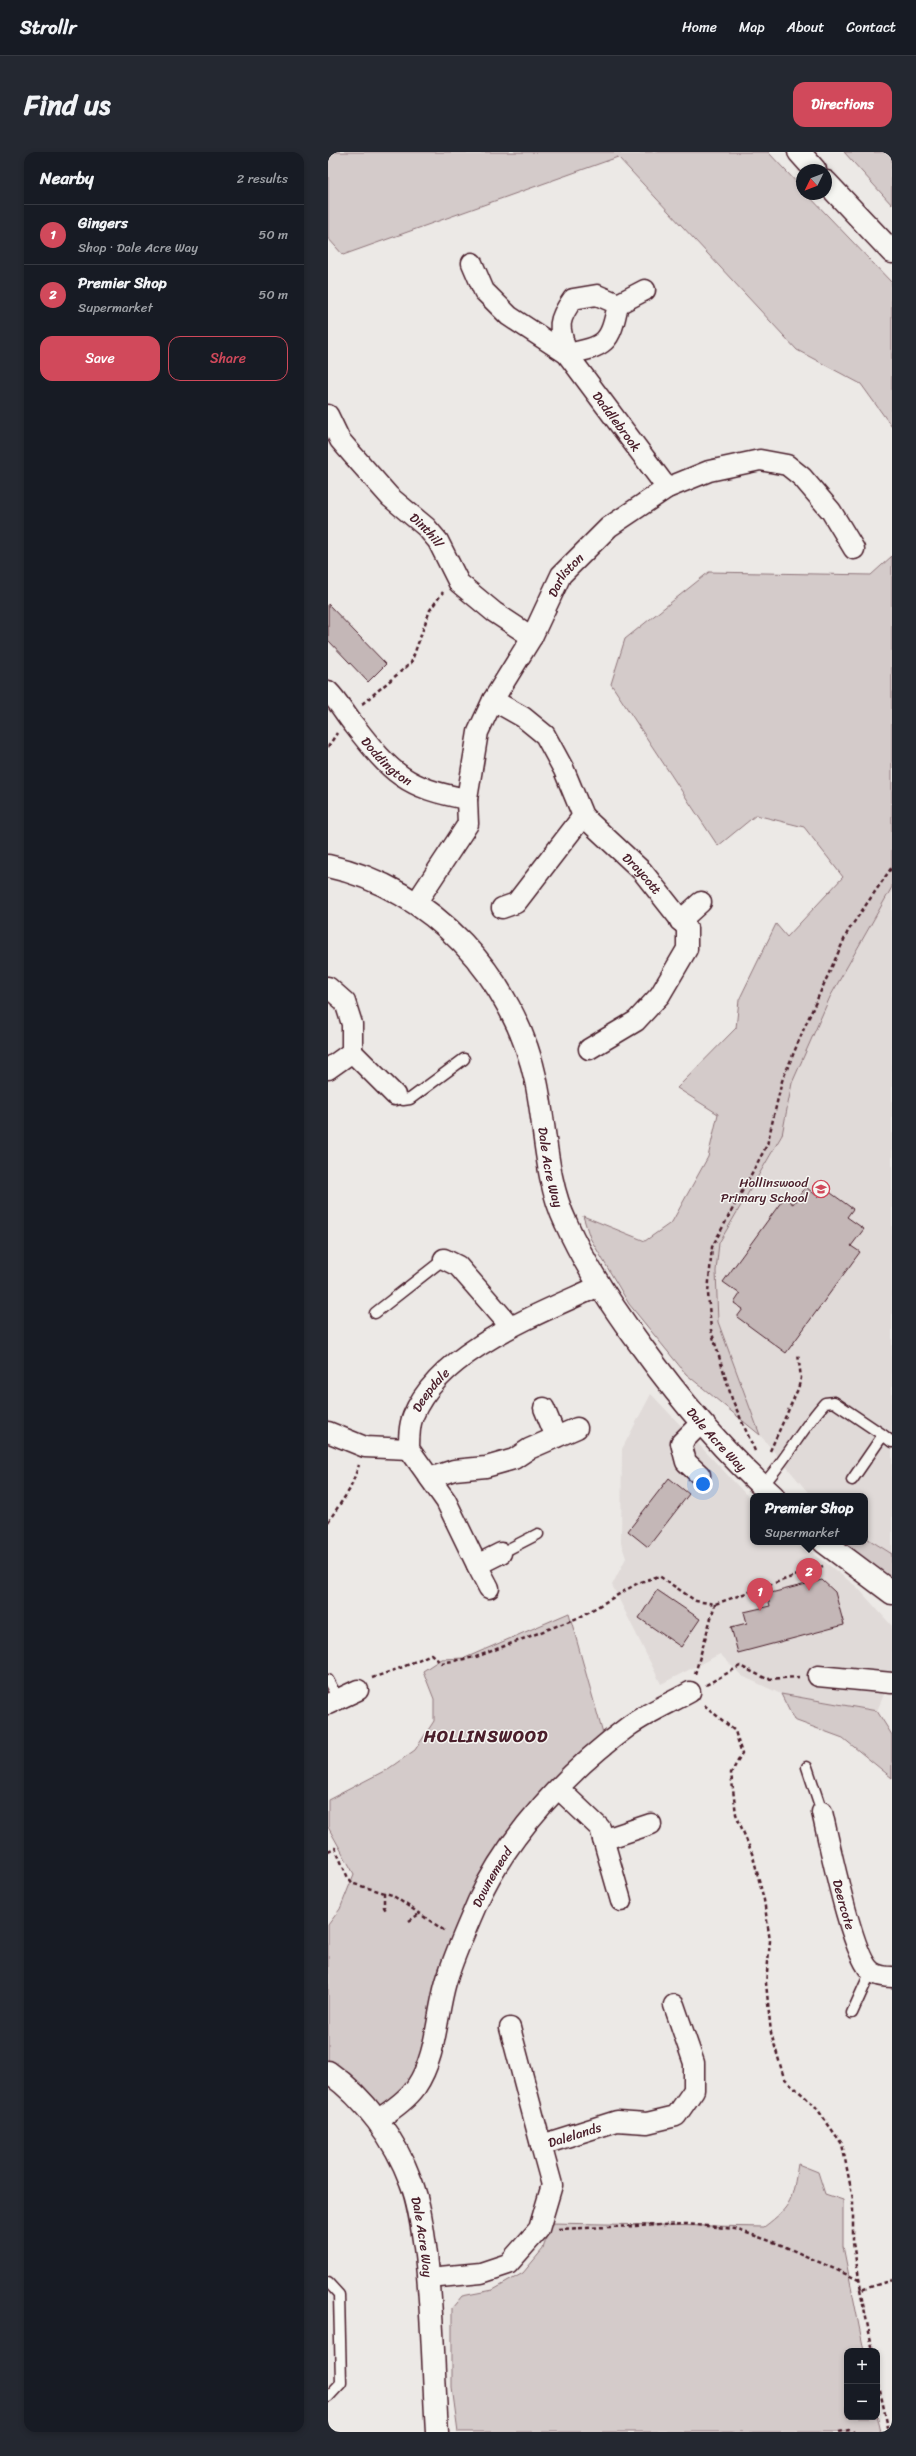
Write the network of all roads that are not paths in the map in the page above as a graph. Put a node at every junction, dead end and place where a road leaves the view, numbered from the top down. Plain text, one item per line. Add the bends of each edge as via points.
1 (799, 152) edge
2 (810, 164) edge
3 (832, 188) edge
4 (892, 252) edge
5 (472, 263) dead end
6 (644, 290) dead end
7 (618, 304) junction
8 (568, 354) junction
9 (328, 415) edge
10 (667, 488) junction
11 (854, 549) dead end
12 (532, 637) junction
13 (328, 691) edge
14 (493, 700) junction
15 (467, 799) junction
16 (583, 816) junction
17 (328, 866) edge
18 (701, 902) dead end
19 (416, 903) junction
20 (502, 908) dead end
21 (680, 920) junction
22 (328, 987) edge
23 (589, 1049) dead end
24 (352, 1052) junction
25 (464, 1059) dead end
26 (328, 1069) edge
27 (395, 1095) joint
28 (444, 1259) joint
29 (599, 1286) junction
30 (375, 1313) dead end
31 (512, 1327) junction
32 (544, 1408) dead end
33 (701, 1423) junction
34 (577, 1428) dead end
35 (328, 1432) edge
36 (882, 1436) junction
37 (556, 1437) junction
38 (892, 1442) edge
39 (409, 1449) junction
40 (700, 1476) dead end
41 (430, 1478) junction
42 (852, 1480) dead end
43 (763, 1487) edge
44 (538, 1534) dead end
45 (831, 1548) edge
46 (501, 1553) joint
47 (477, 1565) junction
48 (489, 1588) dead end
49 (892, 1593) edge
50 (818, 1676) road end
51 (328, 1680) edge
52 (892, 1683) edge
53 (358, 1690) road end
54 (690, 1692) road end
55 (333, 1702) edge
56 (807, 1767) dead end
57 (559, 1789) junction
58 (822, 1812) joint
59 (651, 1824) dead end
60 (603, 1840) junction
61 (621, 1901) dead end
62 (871, 1971) junction
63 (892, 1977) edge
64 (674, 2005) dead end
65 (852, 2013) dead end
66 (510, 2028) dead end
67 (328, 2072) edge
68 (377, 2120) junction
69 (541, 2145) junction
70 (429, 2278) junction
71 (328, 2283) edge
72 (328, 2396) edge
73 (437, 2432) edge

1 - 2 street
3 - 4 street
5 - 8 street, Daddlebrook via 484,291 504,311 549,344
6 - 7 street
7 - 8 street via 613,329 598,348
7 - 8 street, Daddlebrook via 596,295 573,298 561,315 561,332
8 - 10 street, Daddlebrook
9 - 12 street, Dinthill via 340,440 352,454 390,497 426,526 434,536 459,583 494,612
10 - 11 street, Darliston via 709,471 760,460 787,466 802,477 831,511
10 - 12 street, Darliston via 609,527 561,575
12 - 14 street, Darliston
13 - 15 street, Doddington via 382,759 402,778 424,790
14 - 15 street, Darliston via 478,732
14 - 16 street, Draycott via 523,717 545,735 564,770
15 - 19 street, Darliston via 468,824
16 - 20 street via 516,903
16 - 21 street, Draycott via 642,871
17 - 19 street, Dale Acre Way via 357,873
18 - 21 street
19 - 29 street, Dale Acre Way via 451,932 480,962 504,999 521,1034 536,1080 552,1186 565,1222
21 - 23 street, Draycott via 687,928 687,949 660,995 636,1021
22 - 24 street via 345,1002 352,1024
24 - 26 street
24 - 27 street
25 - 27 lane via 410,1099 403,1100
28 - 30 lane
28 - 31 street via 458,1266
29 - 31 street, Deepdale
29 - 33 street, Dale Acre Way via 668,1383
31 - 39 street, Deepdale via 475,1347 434,1385 413,1417
32 - 37 street
33 - 40 street via 681,1443 686,1462
33 - 43 street, Dale Acre Way
34 - 37 street
35 - 39 street via 365,1447
36 - 38 lane
36 - 42 lane
36 - 43 lane via 834,1402 826,1403
37 - 41 street via 499,1464 454,1470
39 - 41 street
41 - 47 street via 446,1501
44 - 46 lane
45 - 49 street
46 - 47 street
47 - 48 street
50 - 52 street
51 - 55 lane
53 - 55 street
54 - 57 street, Downemead via 629,1726 586,1762
56 - 58 lane
57 - 60 street via 600,1828
57 - 68 street, Downemead via 513,1842 479,1899 446,1982 435,2036 416,2087 394,2109
58 - 62 street, Deercote via 856,1947
59 - 60 street
60 - 61 street
62 - 63 street via 882,1977
62 - 65 lane
64 - 69 street, Dalelands via 694,2063 694,2090 676,2116 648,2123 617,2121
66 - 69 street
67 - 68 street, Dale Acre Way via 342,2082
68 - 70 street, Dale Acre Way via 411,2182 422,2225
69 - 70 street, Dalelands via 552,2185 539,2229 508,2264 481,2273
70 - 73 street, Dale Acre Way
71 - 72 lane via 338,2295 341,2383

